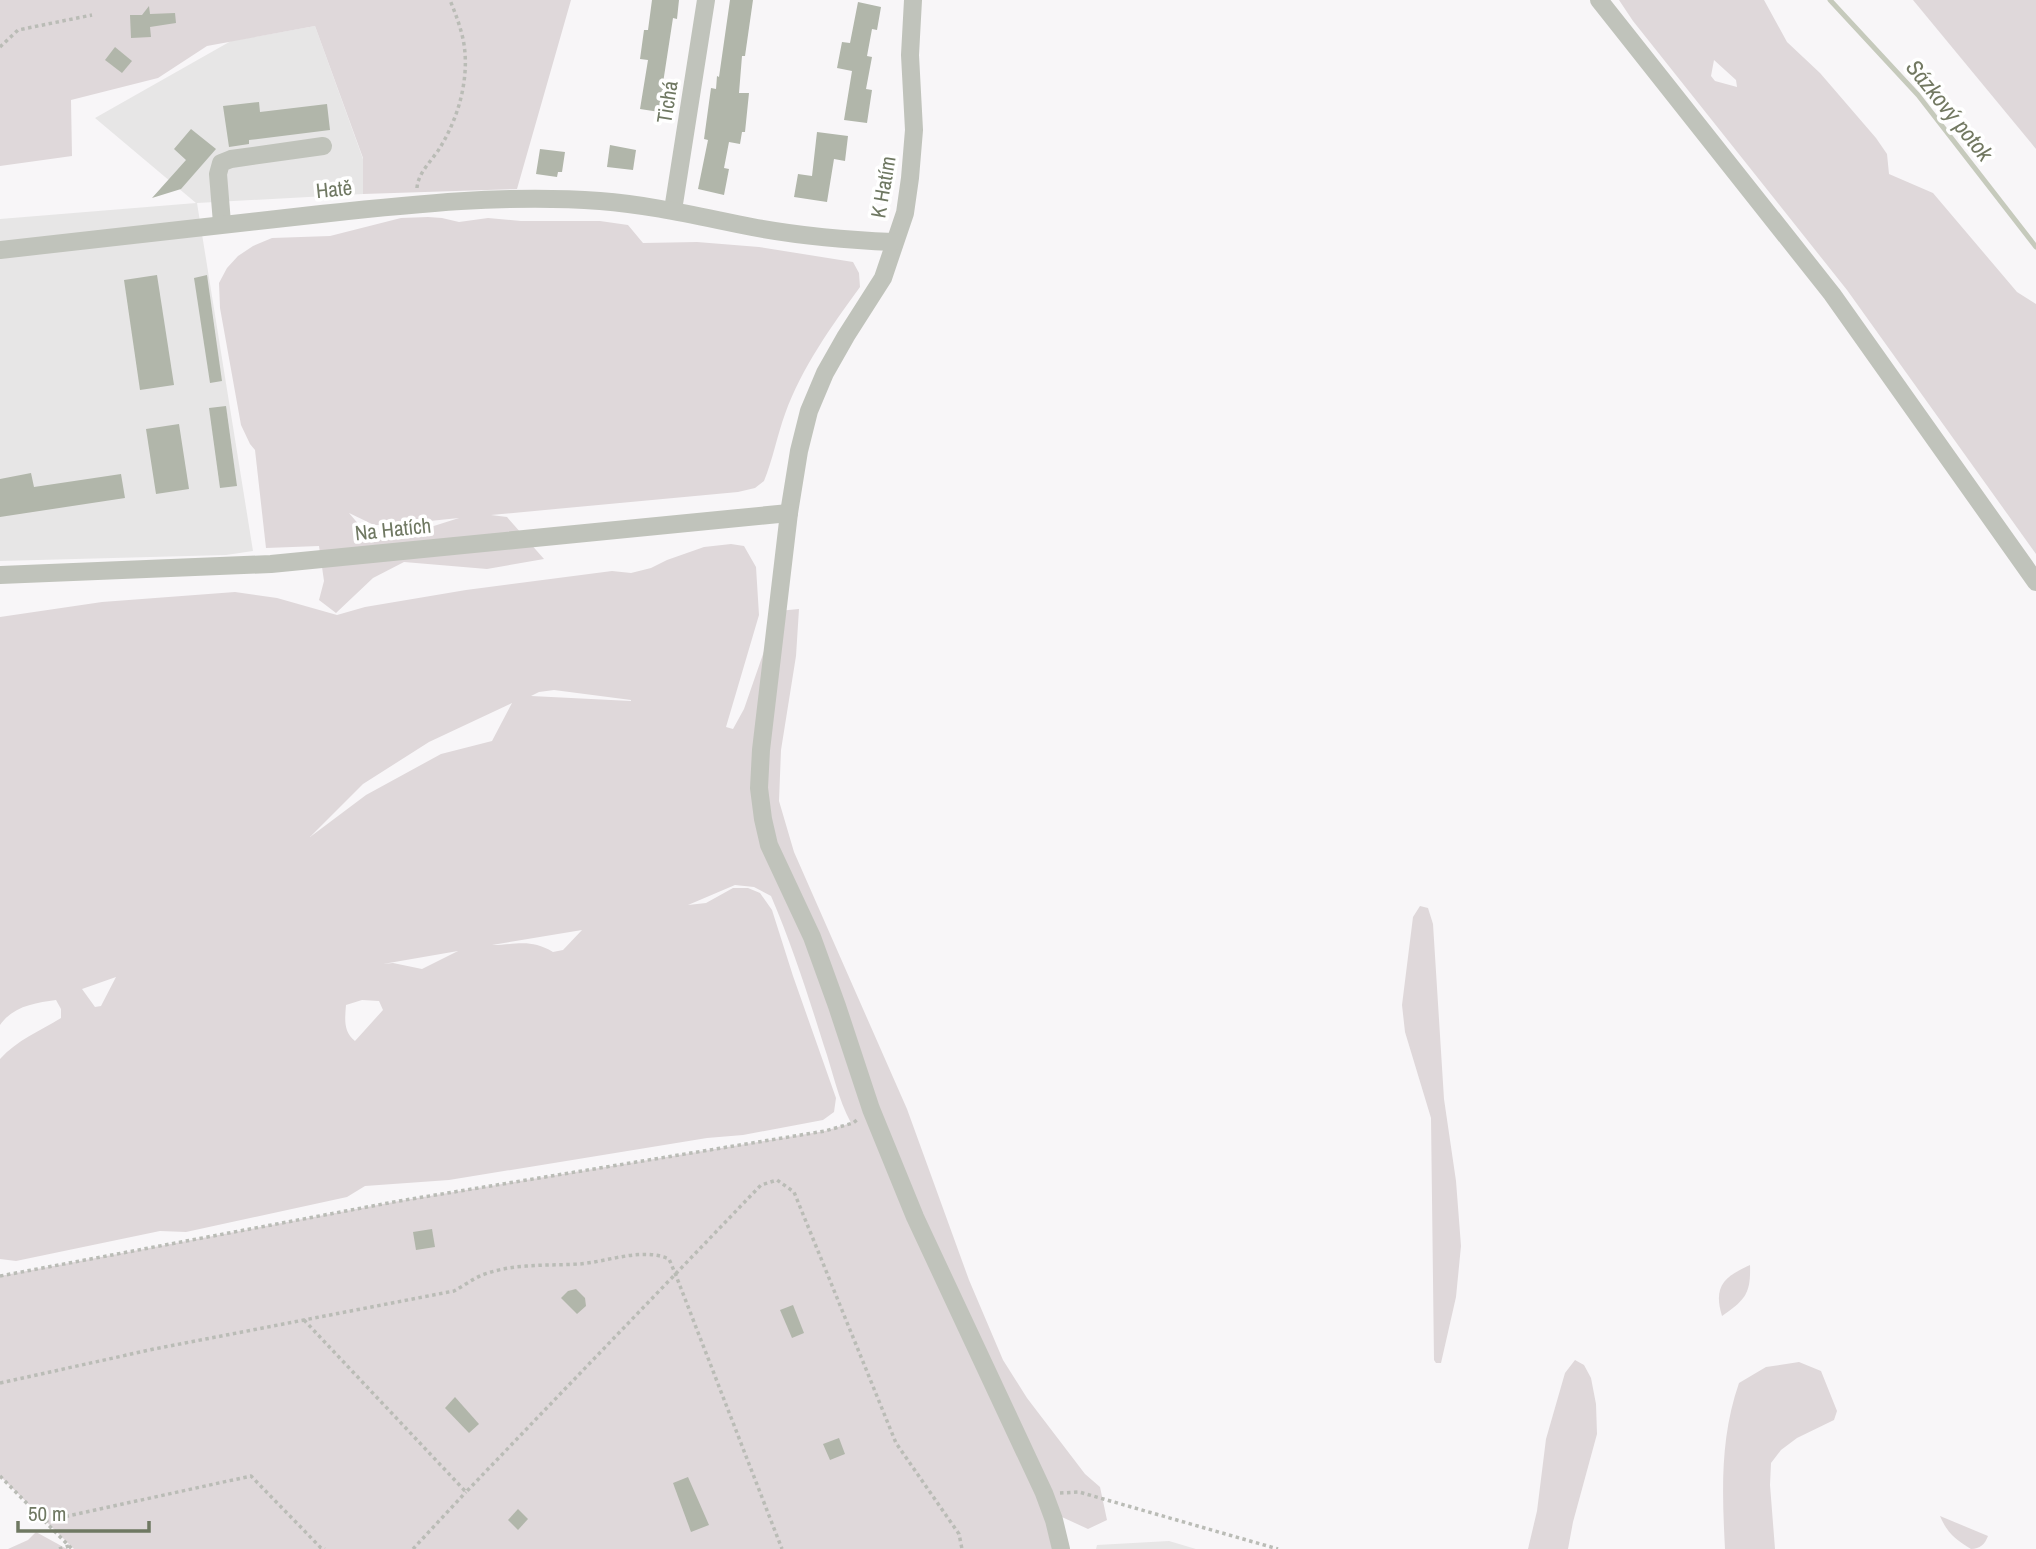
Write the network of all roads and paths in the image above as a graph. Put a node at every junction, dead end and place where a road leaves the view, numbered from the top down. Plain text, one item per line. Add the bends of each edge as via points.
1 (450, 0) edge
2 (706, 0) edge
3 (912, 0) edge
4 (1599, 0) edge
5 (92, 15) dead end
6 (0, 47) edge
7 (323, 146) dead end
8 (416, 204) junction
9 (673, 210) junction
10 (222, 223) junction
11 (893, 242) junction
12 (0, 250) edge
13 (789, 513) junction
14 (0, 575) edge
15 (2036, 582) edge
16 (870, 1108) junction
17 (675, 1273) junction
18 (0, 1276) edge
19 (304, 1320) junction
20 (0, 1383) edge
21 (0, 1476) edge
22 (466, 1492) junction
23 (1044, 1493) junction
24 (45, 1521) junction
25 (71, 1547) edge
26 (59, 1549) edge
27 (325, 1549) edge
28 (413, 1549) edge
29 (782, 1549) edge
30 (962, 1549) edge
31 (1061, 1549) edge
32 (1278, 1549) edge

1 - 8 path via 462,33 466,71 457,112 442,145 417,179
2 - 9 street, Tichá
3 - 11 street, K Hatím via 914,130 905,213
4 - 15 street via 1832,294
5 - 6 path via 18,30
7 - 10 street via 221,163
8 - 9 street, Hatě via 601,201
8 - 10 street, Hatě
9 - 11 street, K Hatím via 828,240
10 - 12 street, Hatě
11 - 13 street via 883,278 825,373 810,411
13 - 14 street, Na Hatích via 271,564
13 - 16 street via 761,750 763,819 769,845 812,937
16 - 18 path via 853,1123 825,1131 399,1201
16 - 23 street via 915,1217
17 - 19 path via 669,1259 658,1255 528,1265 482,1275 454,1291
17 - 22 path
17 - 29 path
17 - 30 path via 761,1185 777,1180 794,1192 896,1443 958,1534
19 - 20 path
19 - 22 path
21 - 24 path
22 - 28 path
23 - 31 street
23 - 32 path via 1079,1492
24 - 25 path
24 - 27 path via 251,1476
25 - 26 path

